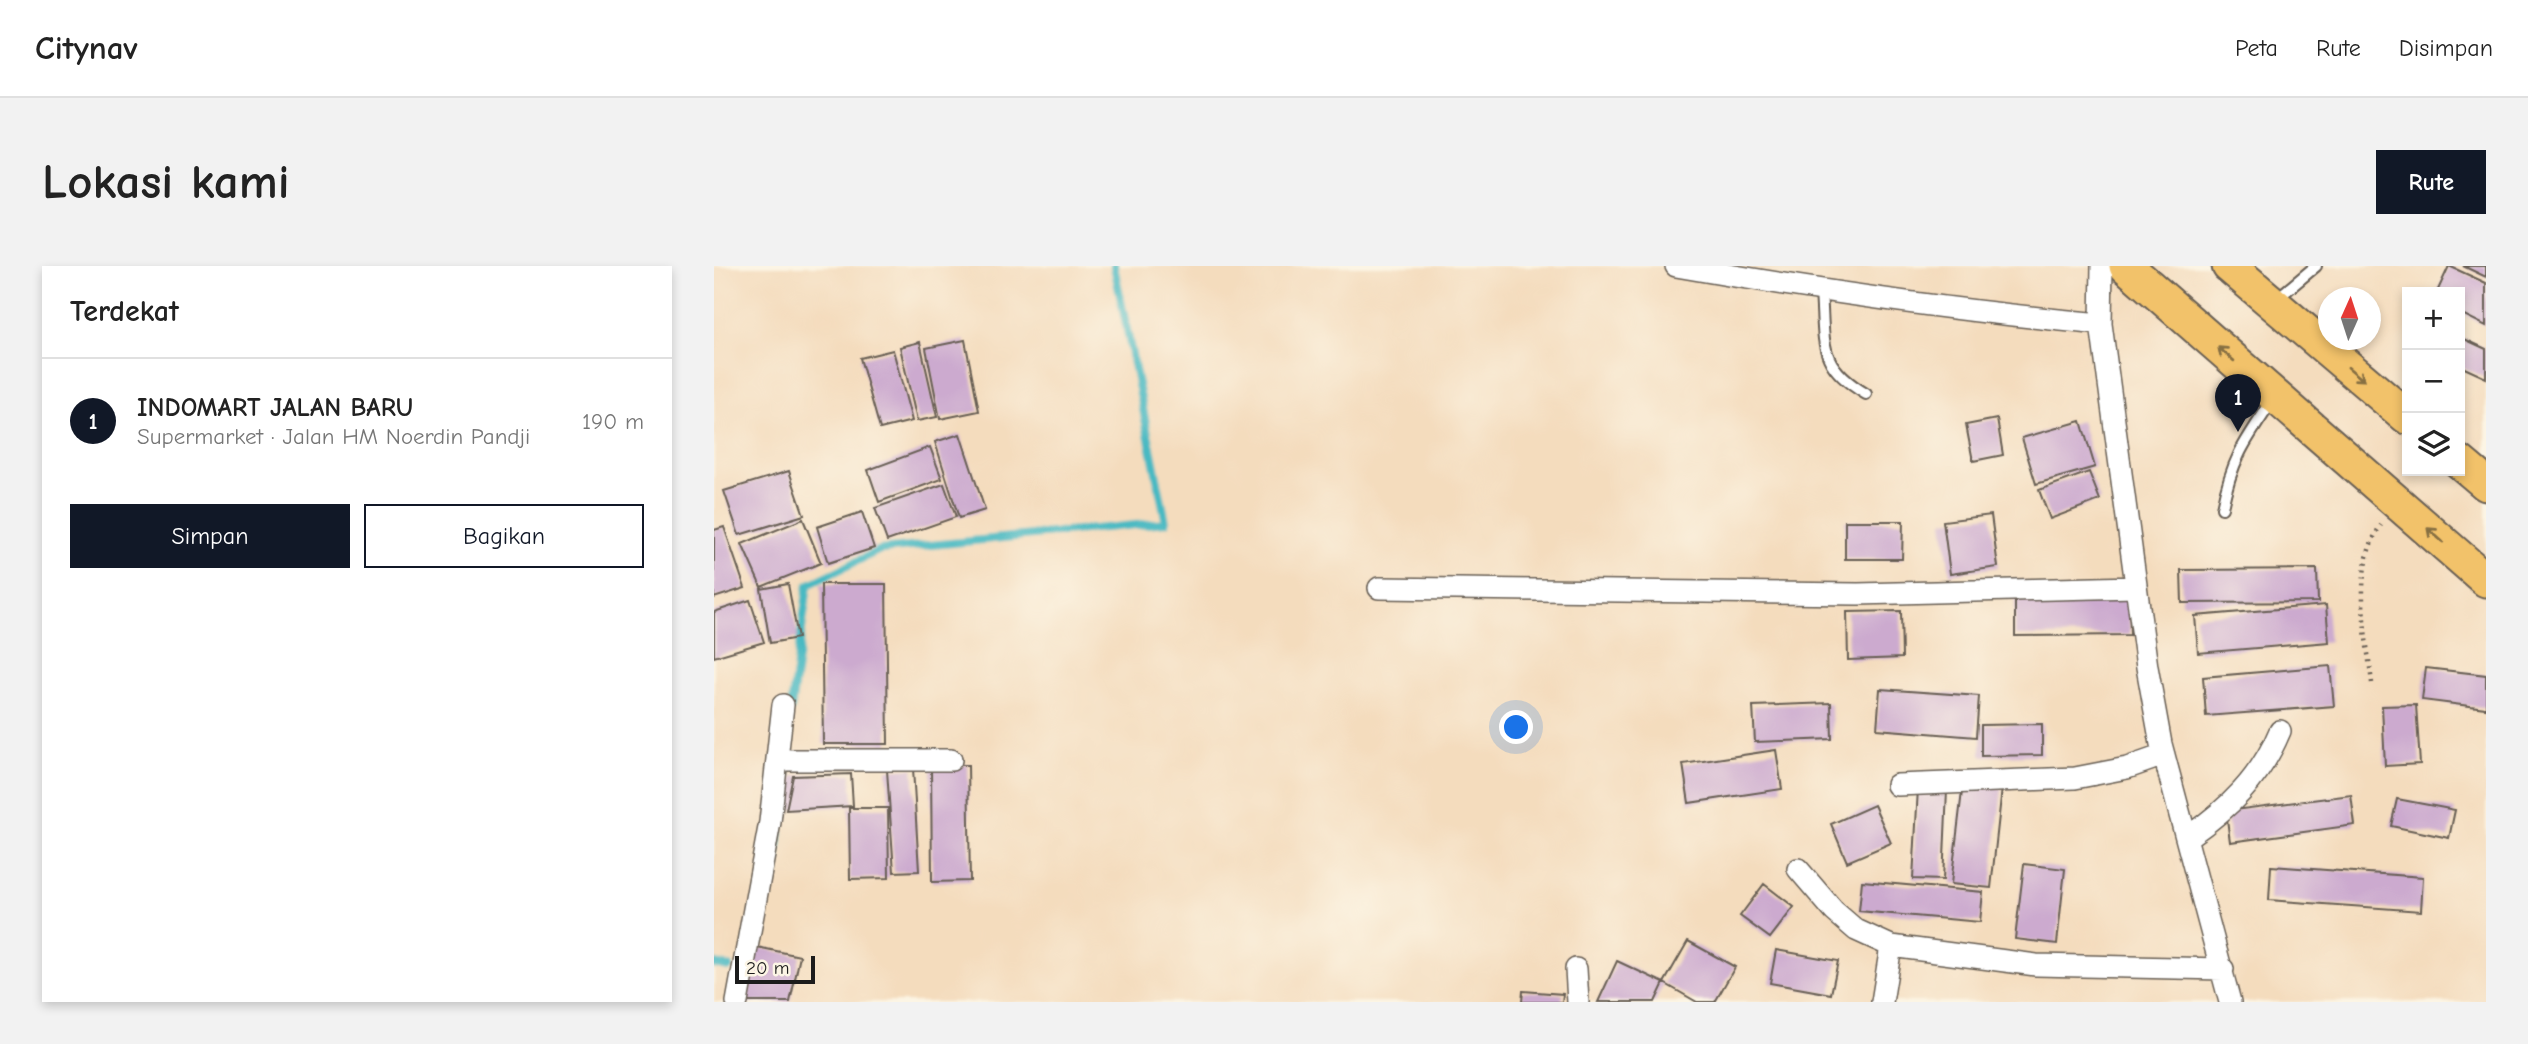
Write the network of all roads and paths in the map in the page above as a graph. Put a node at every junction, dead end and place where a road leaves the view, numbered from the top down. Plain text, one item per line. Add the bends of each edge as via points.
1 (1676, 266) edge
2 (2102, 266) edge
3 (2126, 266) edge
4 (2229, 266) edge
5 (2316, 266) edge
6 (1821, 292) junction
7 (2272, 303) junction
8 (2101, 324) junction
9 (1866, 394) dead end
10 (2265, 410) junction
11 (2402, 413) edge
12 (2465, 466) edge
13 (2486, 484) edge
14 (2222, 508) dead end
15 (2379, 528) dead end
16 (2486, 580) edge
17 (2135, 587) junction
18 (1379, 588) dead end
19 (2372, 683) dead end
20 (783, 705) dead end
21 (2280, 731) dead end
22 (2164, 755) junction
23 (777, 760) junction
24 (951, 760) dead end
25 (1897, 785) dead end
26 (2188, 838) junction
27 (1798, 869) dead end
28 (1891, 946) junction
29 (1576, 970) dead end
30 (2223, 970) junction
31 (737, 1002) edge
32 (1578, 1002) edge
33 (1882, 1002) edge
34 (2230, 1002) edge

1 - 6 street
2 - 8 street
10 -> 3 main road
4 - 7 main road
5 - 7 lane
6 - 8 street
6 - 9 lane via 1828,360 1846,382
7 -> 11 main road
8 - 17 street
10 - 14 lane via 2243,441
16 -> 10 main road
12 - 13 main road
15 - 19 path via 2366,560 2364,612
17 - 18 street via 1858,594
17 - 22 street
20 - 23 street
21 - 26 street via 2262,769 2244,791
22 - 25 street via 2075,778
22 - 26 street
23 - 24 street
23 - 31 street
26 - 30 street
27 - 28 street via 1856,930
28 - 30 street via 2036,965
28 - 33 street
29 - 32 street
30 - 34 street

